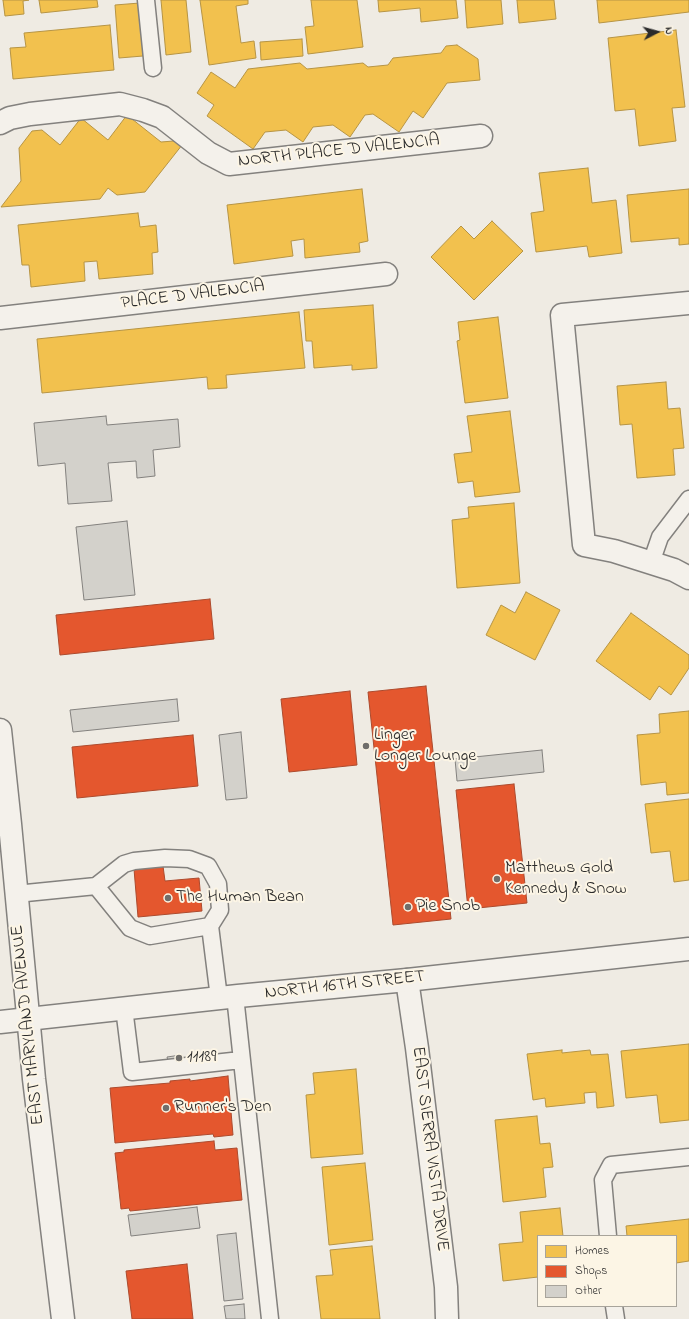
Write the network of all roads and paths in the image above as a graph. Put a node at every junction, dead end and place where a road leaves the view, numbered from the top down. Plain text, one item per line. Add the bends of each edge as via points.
1 (146, 0) edge
2 (153, 68) dead end
3 (0, 123) edge
4 (481, 136) dead end
5 (386, 274) dead end
6 (689, 303) edge
7 (0, 318) edge
8 (689, 499) edge
9 (650, 563) junction
10 (689, 578) edge
11 (0, 730) edge
12 (96, 886) junction
13 (16, 894) junction
14 (210, 926) junction
15 (689, 949) edge
16 (407, 980) junction
17 (227, 997) junction
18 (124, 1008) junction
19 (28, 1019) junction
20 (0, 1022) edge
21 (241, 1060) junction
22 (689, 1157) edge
23 (608, 1235) edge
24 (614, 1307) edge
25 (63, 1319) edge
26 (270, 1319) edge
27 (446, 1319) edge
28 (616, 1319) edge

1 - 2 lane
3 - 4 street, NORTH PLACE D VALENCIA via 30,114 120,104 162,117 208,153 229,164
5 - 7 street, PLACE D VALENCIA
6 - 9 street via 562,316 584,545 614,551
8 - 9 lane via 660,537
9 - 10 street via 674,570
11 - 13 street, EAST MARYLAND AVENUE
12 - 13 lane
12 - 14 lane via 130,928 150,936
12 - 14 lane via 124,864 134,861 190,859 208,866 218,884 220,910
13 - 19 street, EAST MARYLAND AVENUE
14 - 17 lane
15 - 16 street, NORTH 16TH STREET
16 - 17 street, NORTH 16TH STREET
16 - 27 street, EAST SIERRA VISTA DRIVE via 446,1287
17 - 18 street, NORTH 16TH STREET
17 - 21 lane
18 - 19 street, NORTH 16TH STREET
18 - 21 lane via 132,1072
19 - 20 street, NORTH 16TH STREET
19 - 25 street, EAST MARYLAND AVENUE
21 - 26 lane
22 - 23 lane via 611,1165 603,1180
24 - 28 lane

